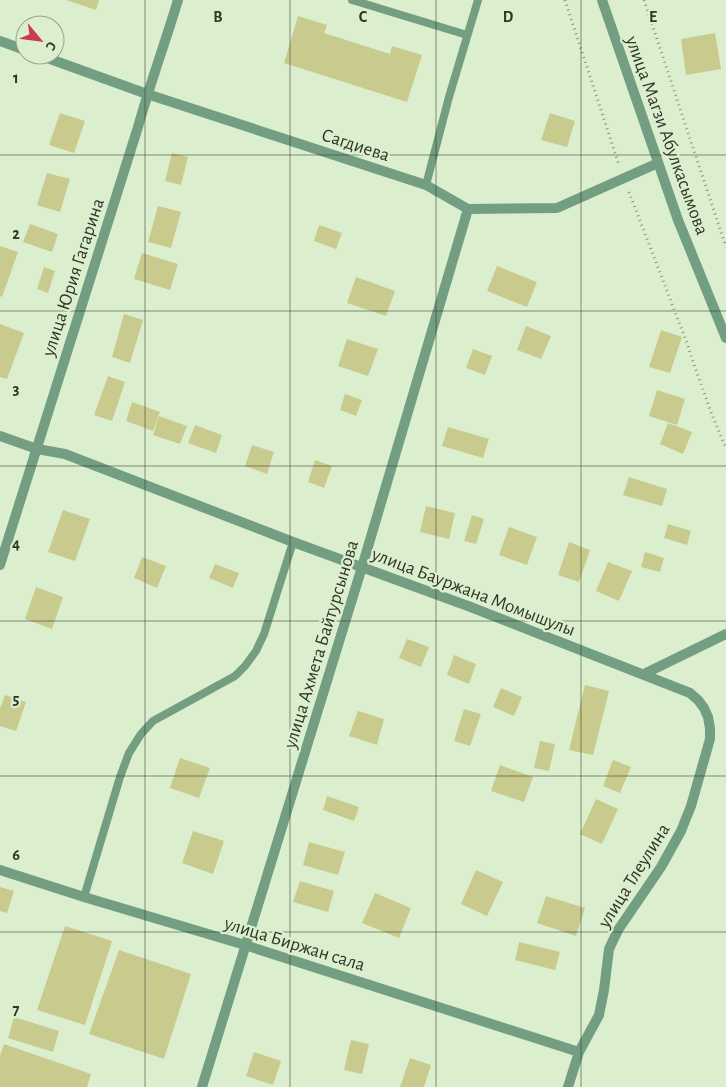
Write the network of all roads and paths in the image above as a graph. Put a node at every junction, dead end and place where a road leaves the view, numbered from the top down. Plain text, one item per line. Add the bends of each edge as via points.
1 (178, 0) edge
2 (352, 0) edge
3 (478, 0) edge
4 (565, 0) edge
5 (602, 0) edge
6 (644, 0) edge
7 (468, 34) junction
8 (0, 41) edge
9 (15, 46) edge
10 (65, 64) edge
11 (147, 94) junction
12 (658, 163) junction
13 (624, 179) junction
14 (426, 185) junction
15 (468, 209) junction
16 (726, 247) edge
17 (726, 338) edge
18 (0, 436) edge
19 (726, 448) edge
20 (37, 449) junction
21 (293, 542) junction
22 (0, 565) edge
23 (362, 567) junction
24 (726, 634) edge
25 (644, 674) junction
26 (704, 708) joint
27 (0, 870) edge
28 (84, 897) junction
29 (245, 945) junction
30 (580, 1052) junction
31 (202, 1087) edge
32 (568, 1087) edge

1 - 11 street, улица Юрия Гагарина
2 - 7 lane
3 - 7 lane
4 - 13 path
5 - 12 street, улица Магзи Абулкасымова
6 - 16 path
7 - 14 lane
8 - 9 street
10 - 11 street, Сагдиева
11 - 14 street, Сагдиева
11 - 20 street, улица Юрия Гагарина
12 - 13 street
12 - 17 street, улица Магзи Абулкасымова
13 - 15 street via 557,208
13 - 19 path
14 - 15 street, Сагдиева
15 - 23 street, улица Ахмета Байтурсынова
18 - 20 street, улица Бауржана Момышулы
20 - 21 street, улица Бауржана Момышулы via 65,454
20 - 22 street, улица Юрия Гагарина
21 - 23 street, улица Бауржана Момышулы
21 - 28 lane via 264,634 246,666 235,676 153,721 129,753
23 - 25 street, улица Бауржана Момышулы
23 - 29 street, улица Ахмета Байтурсынова
24 - 25 street
25 - 26 street, улица Бауржана Момышулы via 690,693
26 - 30 street, улица Тлеулина via 710,739 692,806 661,867 608,949 599,1015
27 - 28 street, улица Биржан сала
28 - 29 street, улица Биржан сала
29 - 30 street, улица Биржан сала
29 - 31 street, улица Ахмета Байтурсынова
30 - 32 street, улица Тлеулина

